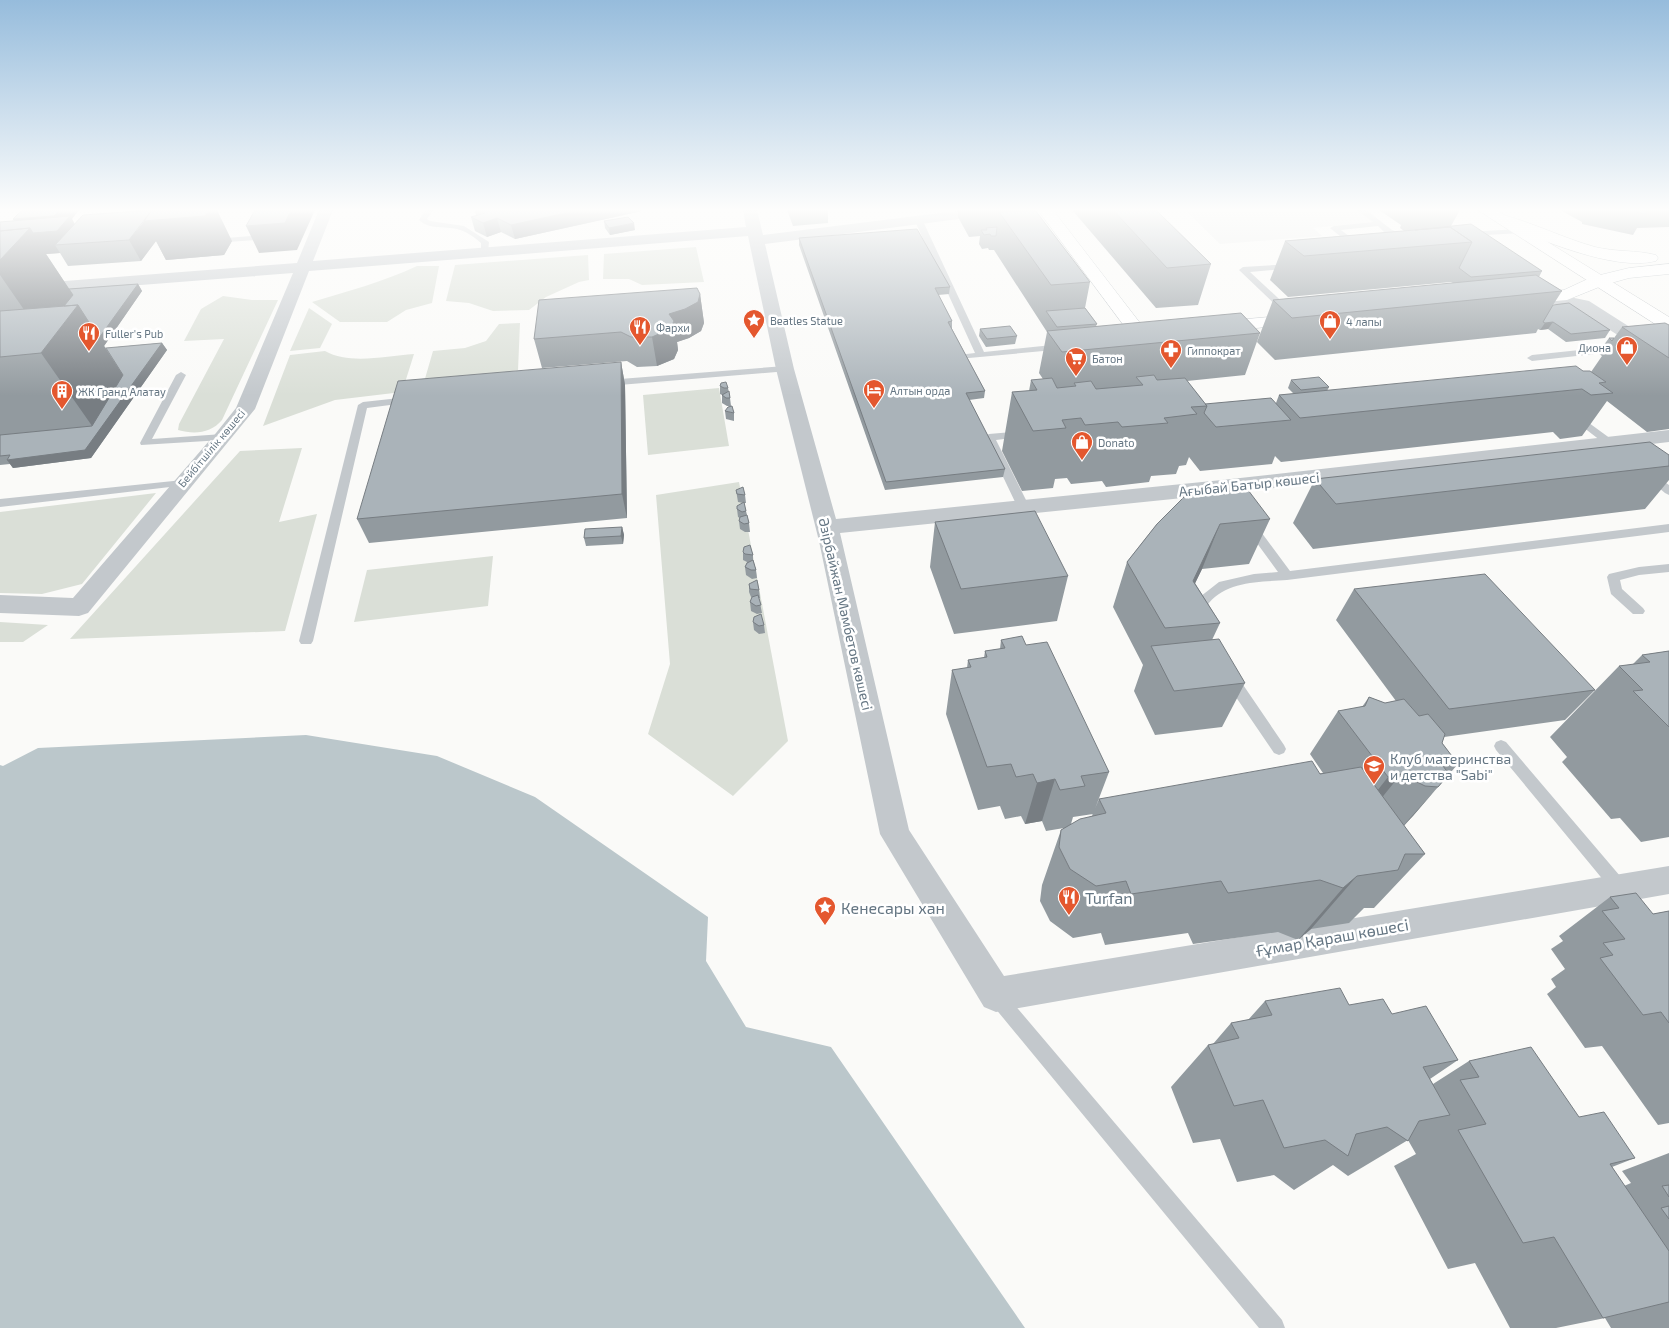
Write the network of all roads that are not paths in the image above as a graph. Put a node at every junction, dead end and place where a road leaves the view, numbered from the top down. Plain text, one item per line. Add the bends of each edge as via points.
1 (248, 272) edge
2 (302, 272) edge
3 (764, 272) edge
4 (943, 272) edge
5 (1092, 272) edge
6 (1245, 272) edge
7 (1584, 272) edge
8 (1639, 272) edge
9 (1669, 278) edge
10 (1598, 281) junction
11 (0, 291) edge
12 (1526, 299) junction
13 (1507, 300) edge
14 (1324, 317) edge
15 (1296, 320) junction
16 (1669, 325) edge
17 (1076, 346) edge
18 (1649, 347) junction
19 (981, 355) junction
20 (961, 357) edge
21 (1532, 358) dead end
22 (1669, 360) edge
23 (785, 369) junction
24 (181, 375) dead end
25 (599, 384) edge
26 (416, 399) edge
27 (1564, 407) edge
28 (1037, 433) edge
29 (1669, 436) edge
30 (223, 437) junction
31 (1617, 448) junction
32 (1639, 466) edge
33 (183, 482) junction
34 (1669, 491) edge
35 (0, 503) edge
36 (1023, 506) junction
37 (1244, 517) edge
38 (828, 527) junction
39 (1669, 528) edge
40 (1669, 568) edge
41 (1287, 576) junction
42 (0, 604) edge
43 (1638, 611) dead end
44 (1199, 630) edge
45 (306, 641) dead end
46 (1220, 662) edge
47 (1502, 746) dead end
48 (1279, 749) dead end
49 (1669, 880) edge
50 (1609, 896) junction
51 (996, 995) junction
52 (1274, 1328) edge

1 - 11 street via 144,283
2 - 30 street, Бейбітшілік көшесі via 245,409
3 - 23 street, Әзірбайжан Мәмбетов көшесі
4 - 19 lane
5 - 15 main road via 1134,328 1147,336
6 - 15 lane
7 - 10 main road
8 - 10 main road
9 - 10 main road
10 - 12 main road via 1567,295
10 - 16 main road
12 - 13 main road
12 - 18 street via 1555,299 1583,304
14 - 15 main road
17 - 19 lane
18 - 21 lane
18 - 22 street
19 - 20 lane
23 - 25 lane
23 - 38 street, Әзірбайжан Мәмбетов көшесі
24 - 30 lane via 145,443
26 - 45 lane via 363,405
27 - 31 lane
28 - 36 lane via 989,437
29 - 31 street, Ағыбай Батыр көшесі
30 - 33 street, Бейбітшілік көшесі
31 - 36 street, Ағыбай Батыр көшесі via 1227,495
32 - 34 lane
33 - 35 lane
33 - 42 street, Бейбітшілік көшесі via 79,607
36 - 38 street, Ағыбай Батыр көшесі
37 - 41 lane
38 - 51 street, Әзірбайжан Мәмбетов көшесі via 895,834
39 - 41 lane
40 - 43 lane via 1613,577 1616,592
41 - 44 lane via 1254,578 1223,585 1201,603
46 - 48 lane
47 - 50 lane
49 - 50 street, Ғұмар Қараш көшесі
50 - 51 street, Ғұмар Қараш көшесі
51 - 52 lane

